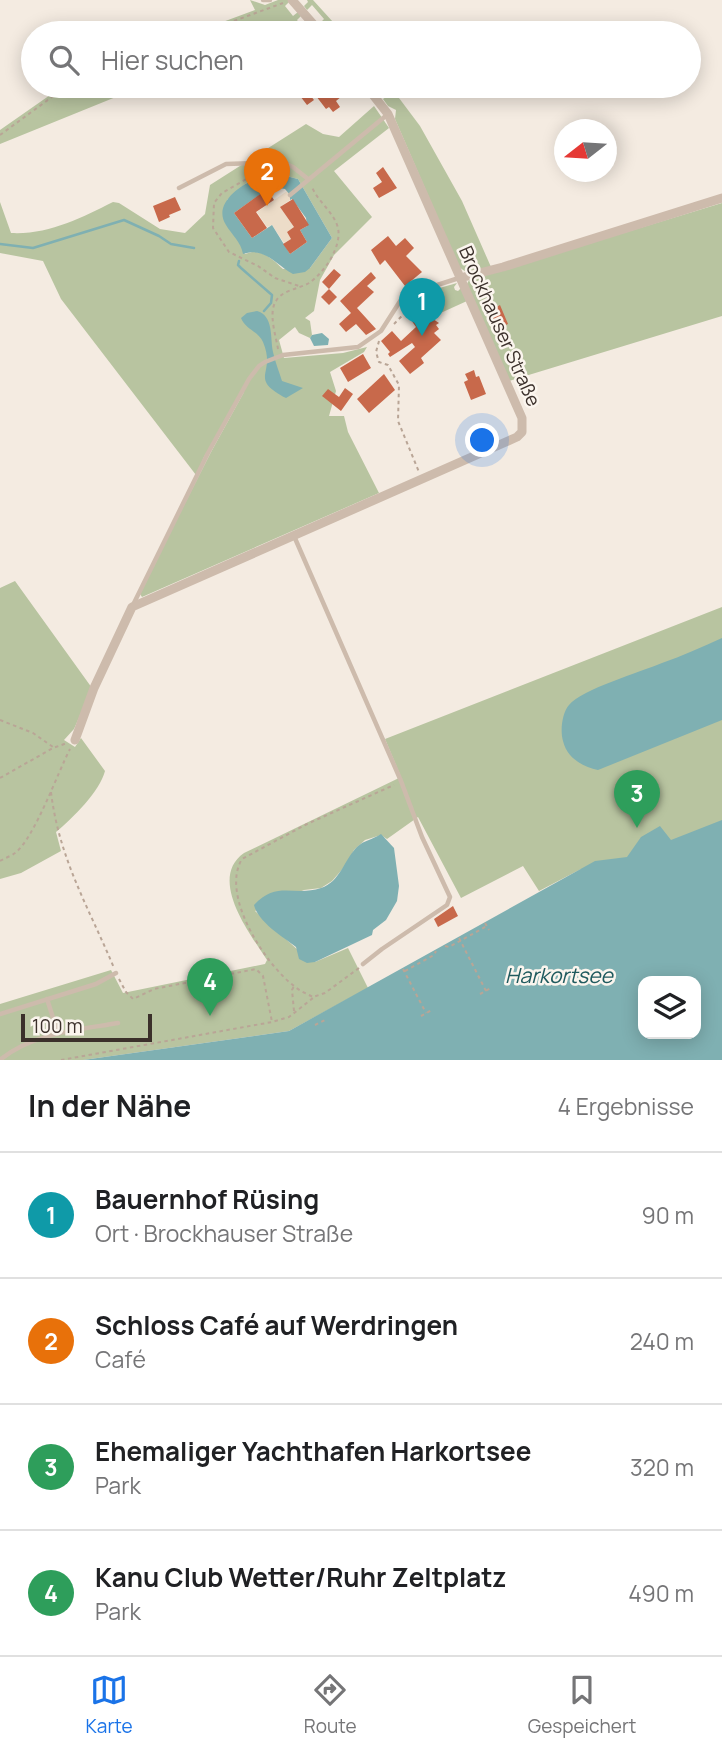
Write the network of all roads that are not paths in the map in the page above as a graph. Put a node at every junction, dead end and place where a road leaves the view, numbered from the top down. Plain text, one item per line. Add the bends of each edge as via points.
1 (263, 0) edge
2 (270, 0) edge
3 (291, 0) edge
4 (310, 21) edge
5 (375, 98) edge
6 (388, 114) junction
7 (307, 180) junction
8 (179, 188) dead end
9 (290, 195) dead end
10 (722, 198) edge
11 (460, 278) junction
12 (294, 535) junction
13 (132, 607) junction
14 (75, 740) road end
15 (363, 964) road end
16 (116, 973) road end
17 (47, 999) junction
18 (0, 1014) edge
19 (118, 1023) dead end
20 (58, 1033) junction
21 (0, 1060) edge

1 - 2 lane
3 - 4 street
5 - 6 street, Brockhauser Straße
6 - 7 lane
6 - 11 street, Brockhauser Straße
7 - 8 lane via 293,167 277,162 226,164
7 - 9 lane
10 - 11 street
11 - 12 street, Brockhauser Straße via 523,429 517,438
11 - 13 lane via 418,286 404,295 381,331 358,347 264,362 249,379 208,453
12 - 13 street, Brockhauser Straße
12 - 15 lane via 450,897 447,905
13 - 14 street
16 - 17 lane
17 - 18 lane
17 - 20 lane
19 - 20 lane
20 - 21 lane

